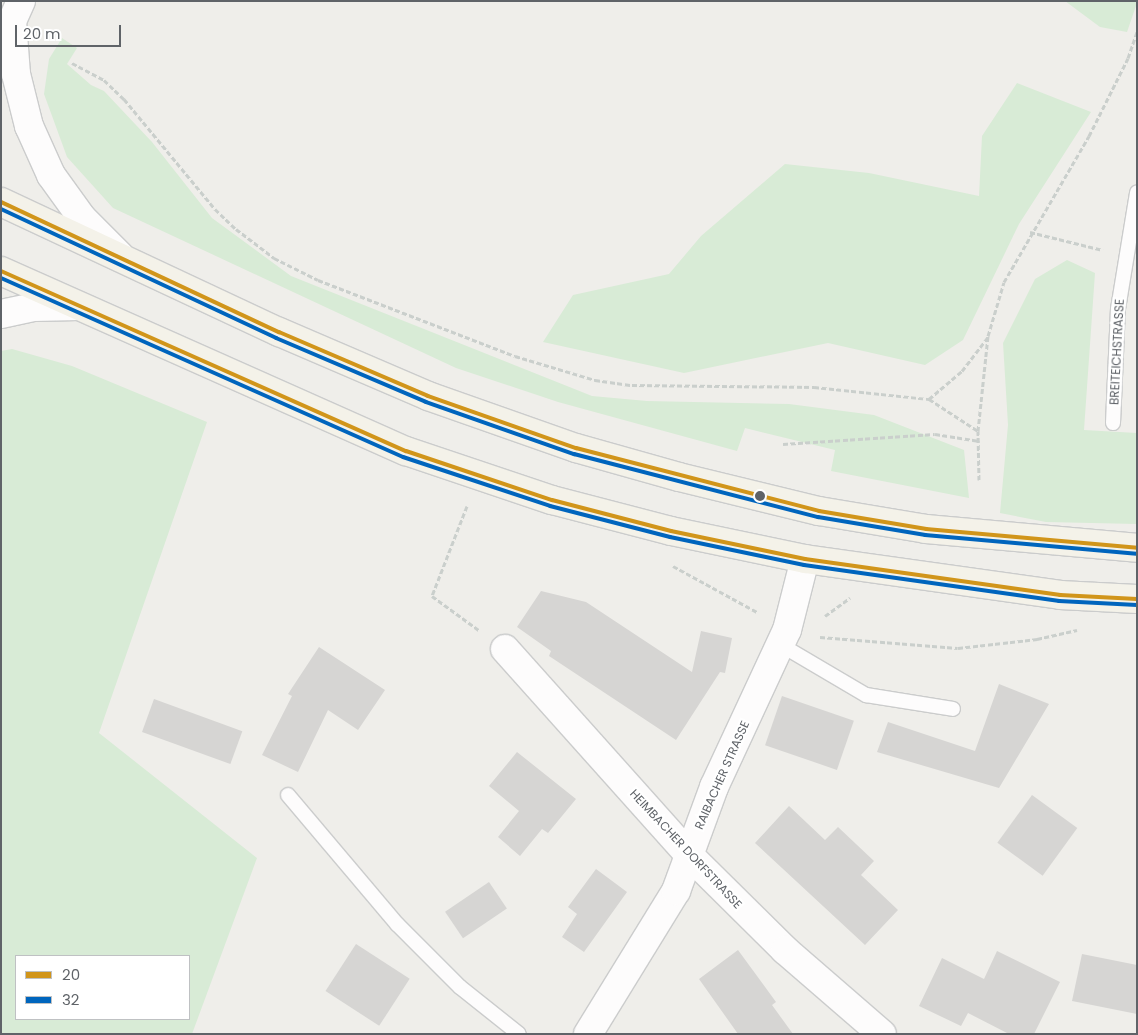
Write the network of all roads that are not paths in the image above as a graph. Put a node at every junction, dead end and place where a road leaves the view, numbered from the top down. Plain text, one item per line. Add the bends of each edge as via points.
1 (9, 23) edge
2 (1137, 193) edge
3 (1, 202) edge
4 (120, 256) junction
5 (1, 271) edge
6 (78, 306) junction
7 (1, 314) edge
8 (1113, 423) dead end
9 (1137, 548) edge
10 (805, 559) junction
11 (1137, 599) edge
12 (781, 645) junction
13 (505, 649) road end
14 (953, 709) dead end
15 (288, 795) dead end
16 (689, 855) junction
17 (519, 1034) edge
18 (588, 1034) edge
19 (882, 1034) edge

1 - 4 street via 16,74 29,126 48,166 82,218
2 - 8 lane, BREITEICHSTRASSE via 1118,308
3 - 4 main road
4 - 9 main road via 279,332 428,396 586,450 819,511 926,529
5 - 6 main road
6 - 7 street via 33,308
6 - 10 main road via 406,451 552,500 671,531
10 - 11 main road via 1050,594
10 - 12 street, RAIBACHER STRASSE
12 - 14 lane via 866,696
12 - 16 street, RAIBACHER STRASSE via 714,787
13 - 16 street, HEIMBACHER DORFSTRASSE
15 - 17 lane via 397,924 460,987
16 - 18 street, RAIBACHER STRASSE via 676,891
16 - 19 street, HEIMBACHER DORFSTRASSE via 785,950

